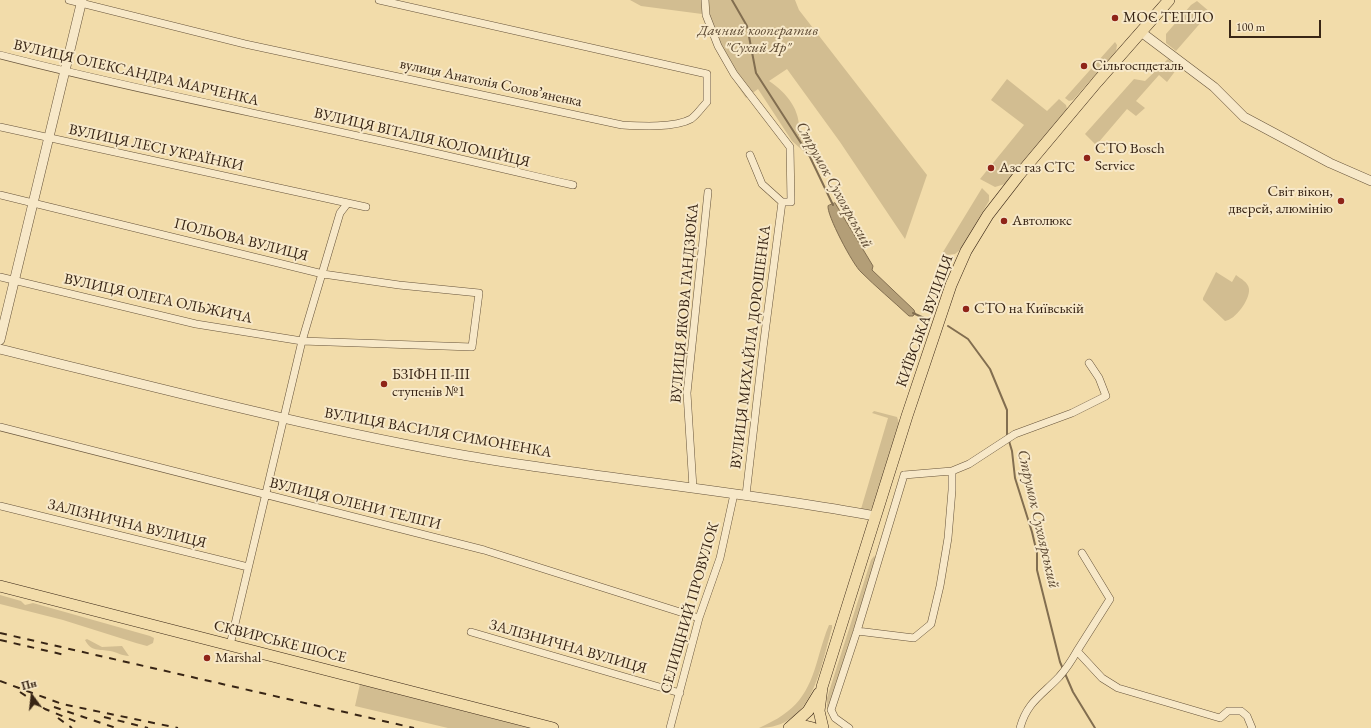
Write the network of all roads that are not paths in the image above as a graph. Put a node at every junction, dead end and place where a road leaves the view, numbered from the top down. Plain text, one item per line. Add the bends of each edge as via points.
1 (69, 0) edge
2 (379, 0) edge
3 (705, 0) edge
4 (1170, 0) edge
5 (82, 2) edge
6 (1141, 32) junction
7 (0, 55) edge
8 (64, 72) junction
9 (266, 117) joint
10 (0, 127) edge
11 (48, 137) junction
12 (750, 155) dead end
13 (1371, 181) edge
14 (573, 185) dead end
15 (708, 192) dead end
16 (0, 194) edge
17 (782, 202) junction
18 (33, 203) junction
19 (347, 204) junction
20 (366, 207) dead end
21 (323, 274) junction
22 (0, 277) edge
23 (14, 280) junction
24 (479, 293) joint
25 (0, 340) edge
26 (302, 341) junction
27 (0, 349) edge
28 (1089, 362) dead end
29 (284, 418) junction
30 (0, 427) edge
31 (890, 468) junction
32 (952, 471) junction
33 (904, 476) junction
34 (693, 488) junction
35 (267, 494) junction
36 (734, 494) junction
37 (746, 495) junction
38 (0, 506) edge
39 (875, 516) junction
40 (1082, 553) dead end
41 (248, 567) junction
42 (0, 586) edge
43 (699, 618) junction
44 (857, 631) junction
45 (471, 632) dead end
46 (230, 645) junction
47 (1077, 651) junction
48 (822, 687) junction
49 (680, 693) junction
50 (553, 728) edge
51 (670, 728) edge
52 (789, 728) edge
53 (813, 728) edge
54 (823, 728) edge
55 (849, 728) edge
56 (1020, 728) edge
57 (1252, 728) edge

1 - 5 street, вулиця Анатолія Соловʼяненка
2 - 5 street, вулиця Анатолія Соловʼяненка via 707,74 706,102 691,119 652,127 622,125 237,42
3 - 17 street via 706,15 718,46 734,74 790,147 791,202
4 - 6 main road, КИЇВСЬКА ВУЛИЦЯ
5 - 8 street
6 - 13 street via 1214,87 1244,117 1330,163
6 - 31 main road, КИЇВСЬКА ВУЛИЦЯ via 1019,175 976,233 951,285
7 - 8 street, ВУЛИЦЯ ОЛЕКСАНДРА МАРЧЕНКА
8 - 9 street, ВУЛИЦЯ ОЛЕКСАНДРА МАРЧЕНКА
8 - 11 street
9 - 14 street, ВУЛИЦЯ ВІТАЛІЯ КОЛОМІЙЦЯ
10 - 11 street, ВУЛИЦЯ ЛЕСІ УКРАЇНКИ
11 - 18 street
11 - 19 street, ВУЛИЦЯ ЛЕСІ УКРАЇНКИ
12 - 17 street via 762,184
15 - 34 street, ВУЛИЦЯ ЯКОВА ГАНДЗЮКА via 687,393
16 - 18 street, ПОЛЬОВА ВУЛИЦЯ
17 - 37 street, ВУЛИЦЯ МИХАЙЛА ДОРОШЕНКА
18 - 21 street, ПОЛЬОВА ВУЛИЦЯ
18 - 23 street
19 - 20 street, ВУЛИЦЯ ЛЕСІ УКРАЇНКИ
19 - 21 street via 340,213
21 - 24 street, ПОЛЬОВА ВУЛИЦЯ
21 - 26 street
22 - 23 street, ВУЛИЦЯ ОЛЕГА ОЛЬЖИЧА
23 - 25 street
23 - 26 street, ВУЛИЦЯ ОЛЕГА ОЛЬЖИЧА via 196,324
24 - 26 street, ВУЛИЦЯ ОЛЕГА ОЛЬЖИЧА via 472,347
26 - 29 street
27 - 29 street, ВУЛИЦЯ ВАСИЛЯ СИМОНЕНКА
28 - 32 street via 1106,396 1072,413 1011,436 969,464
29 - 34 street, ВУЛИЦЯ ВАСИЛЯ СИМОНЕНКА via 467,456
29 - 35 street
30 - 35 street, ВУЛИЦЯ ОЛЕНИ ТЕЛІГИ
31 - 33 street
31 - 39 main road, КИЇВСЬКА ВУЛИЦЯ
32 - 33 street
32 - 44 street via 948,538 931,624 914,638
33 - 44 street
34 - 36 street, ВУЛИЦЯ ВАСИЛЯ СИМОНЕНКА
35 - 41 street
35 - 43 street, ВУЛИЦЯ ОЛЕНИ ТЕЛІГИ via 484,550
36 - 37 street, ВУЛИЦЯ ВАСИЛЯ СИМОНЕНКА
36 - 43 street, СЕЛИЩНИЙ ПРОВУЛОК via 720,558
37 - 39 street, ВУЛИЦЯ ВАСИЛЯ СИМОНЕНКА
38 - 41 street, ЗАЛІЗНИЧНА ВУЛИЦЯ
39 - 48 main road, КИЇВСЬКА ВУЛИЦЯ
40 - 47 street via 1110,599
41 - 46 street
42 - 46 main road, СКВИРСЬКЕ ШОСЕ
43 - 49 street, СЕЛИЩНИЙ ПРОВУЛОК
44 - 55 street via 831,710 835,718
45 - 49 street, ЗАЛІЗНИЧНА ВУЛИЦЯ
46 - 50 main road, СКВИРСЬКЕ ШОСЕ
47 - 56 street via 1062,673 1024,714
47 - 57 street via 1102,678 1118,688 1220,718 1228,711 1241,710
48 - 52 main road, КИЇВСЬКА ВУЛИЦЯ via 808,711
48 - 54 main road, КИЇВСЬКА ВУЛИЦЯ via 819,711
49 - 51 street, СЕЛИЩНИЙ ПРОВУЛОК
52 - 53 main road

